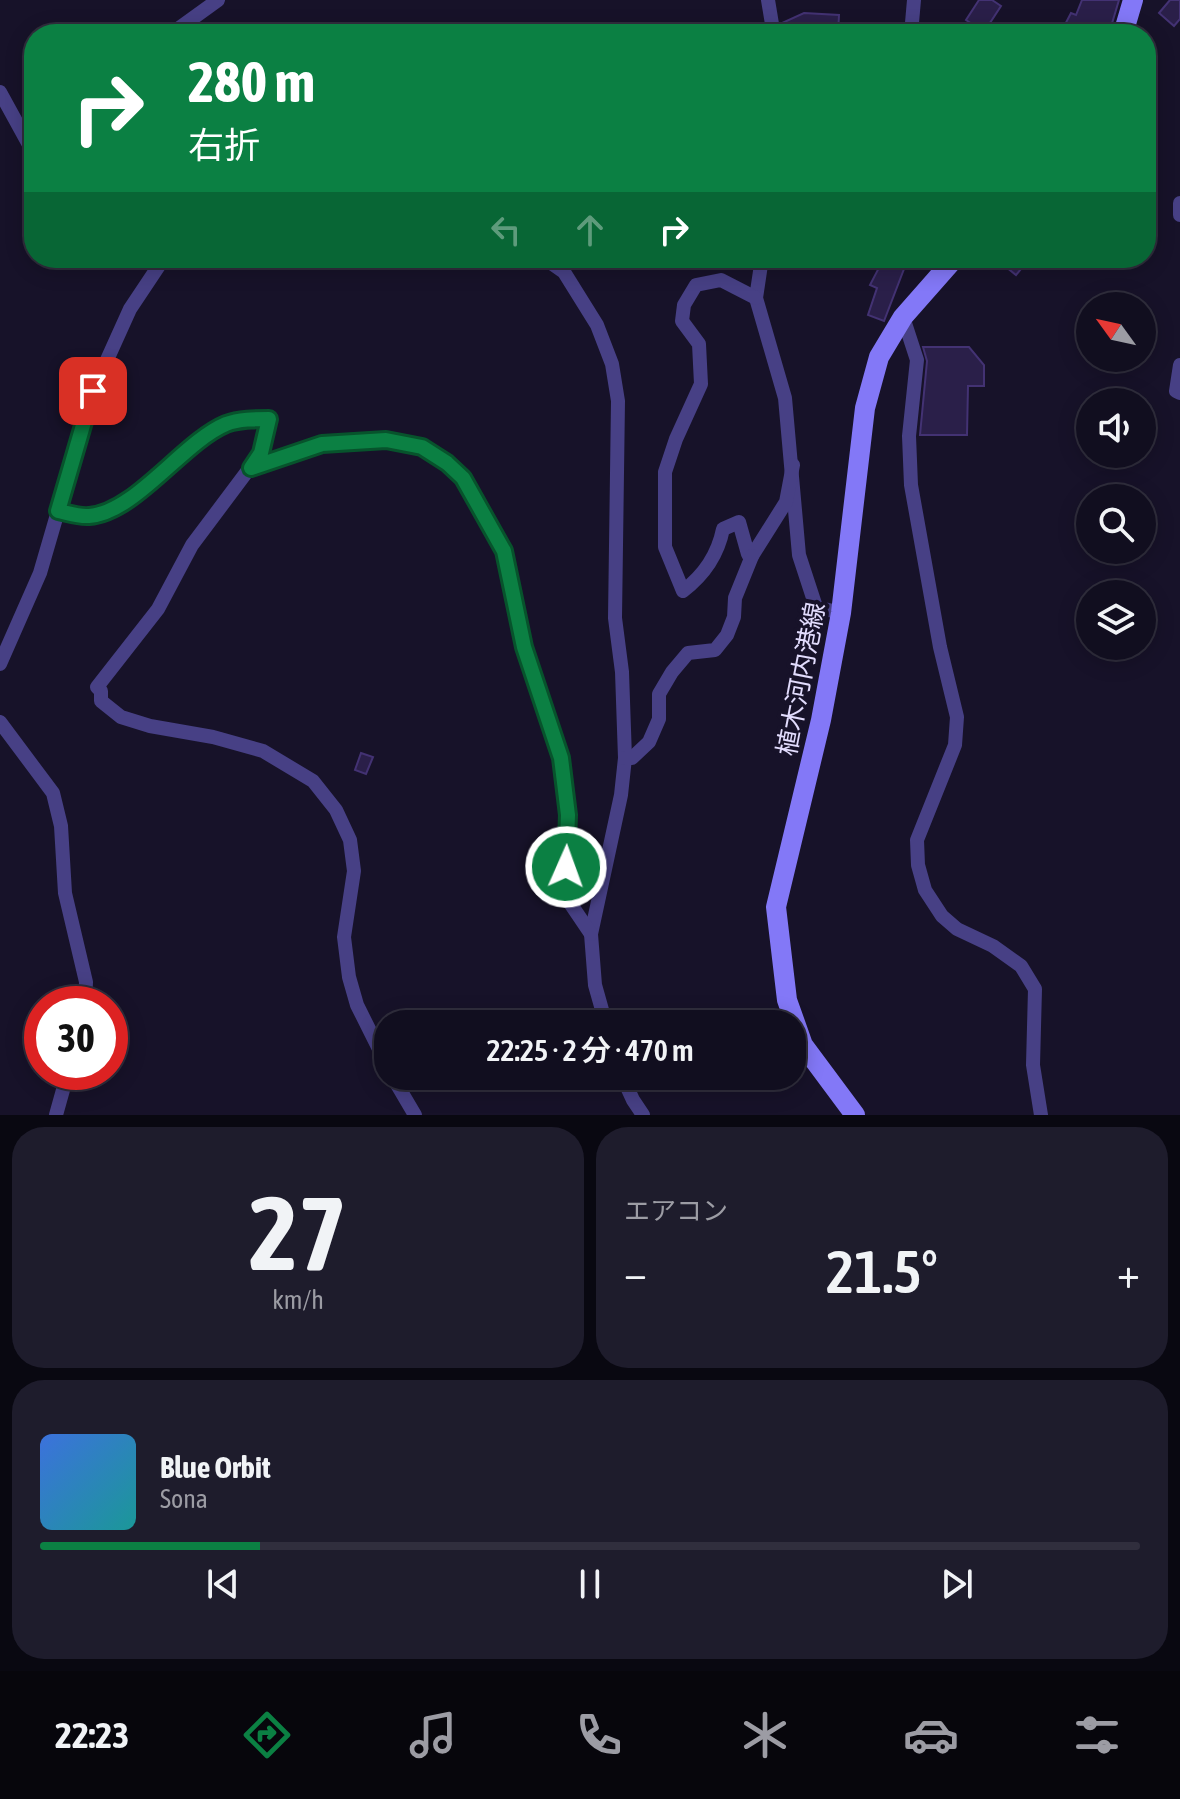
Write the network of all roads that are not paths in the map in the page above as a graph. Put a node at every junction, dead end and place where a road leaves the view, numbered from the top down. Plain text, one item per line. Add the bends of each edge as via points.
1 (218, 0) edge
2 (768, 0) edge
3 (914, 0) edge
4 (1133, 0) edge
5 (185, 24) edge
6 (772, 24) edge
7 (912, 24) edge
8 (1126, 24) edge
9 (0, 92) edge
10 (24, 136) edge
11 (1180, 203) edge
12 (1180, 215) edge
13 (157, 268) edge
14 (558, 268) edge
15 (760, 268) edge
16 (946, 268) edge
17 (756, 298) junction
18 (903, 317) junction
19 (1180, 365) edge
20 (1180, 393) edge
21 (793, 465) junction
22 (251, 468) junction
23 (58, 511) junction
24 (752, 556) junction
25 (841, 613) junction
26 (0, 664) edge
27 (0, 722) edge
28 (625, 758) junction
29 (591, 934) junction
30 (86, 986) edge
31 (602, 1010) edge
32 (374, 1039) edge
33 (63, 1090) edge
34 (400, 1090) edge
35 (628, 1090) edge
36 (56, 1115) edge
37 (415, 1115) edge
38 (643, 1115) edge
39 (855, 1115) edge
40 (1041, 1115) edge

1 - 5 street
2 - 6 street
3 - 7 street
4 - 8 main road
9 - 10 street
11 - 12 street
13 - 23 street via 130,309 93,391
14 - 28 street via 597,325 612,364 618,401 615,618
15 - 17 street
16 - 18 main road, 植木河内港線
17 - 21 street via 785,398
17 - 24 street via 721,280 696,285 684,305 682,321 699,344 701,384 665,472 664,515 665,547 683,591 698,580 719,547 723,529 739,522
18 - 25 main road, 植木河内港線 via 879,357 865,408
18 - 40 street via 917,360 909,436 911,485 957,717 955,745 917,840 918,865 925,890 942,916 1021,966 1035,989 1033,1065
19 - 20 street
21 - 24 street via 786,502
21 - 25 street via 799,555 816,607
22 - 23 street via 261,453 269,419 225,425 108,512 86,517
22 - 29 street via 322,444 386,440 422,447 463,478 504,551 524,647 561,758 568,815 568,900
22 - 32 street via 192,545 158,609 97,687 101,701 121,717 263,751 313,781 336,810 350,840 354,871 344,937 349,977
23 - 26 street via 40,573
24 - 28 street via 727,635 715,650 688,653 672,672 659,694 659,719 649,742
25 - 39 main road, 植木河内港線 via 776,907 787,1000 803,1045
27 - 30 street via 53,793 67,904
28 - 29 street
29 - 31 street
33 - 36 street
34 - 37 street
35 - 38 street

